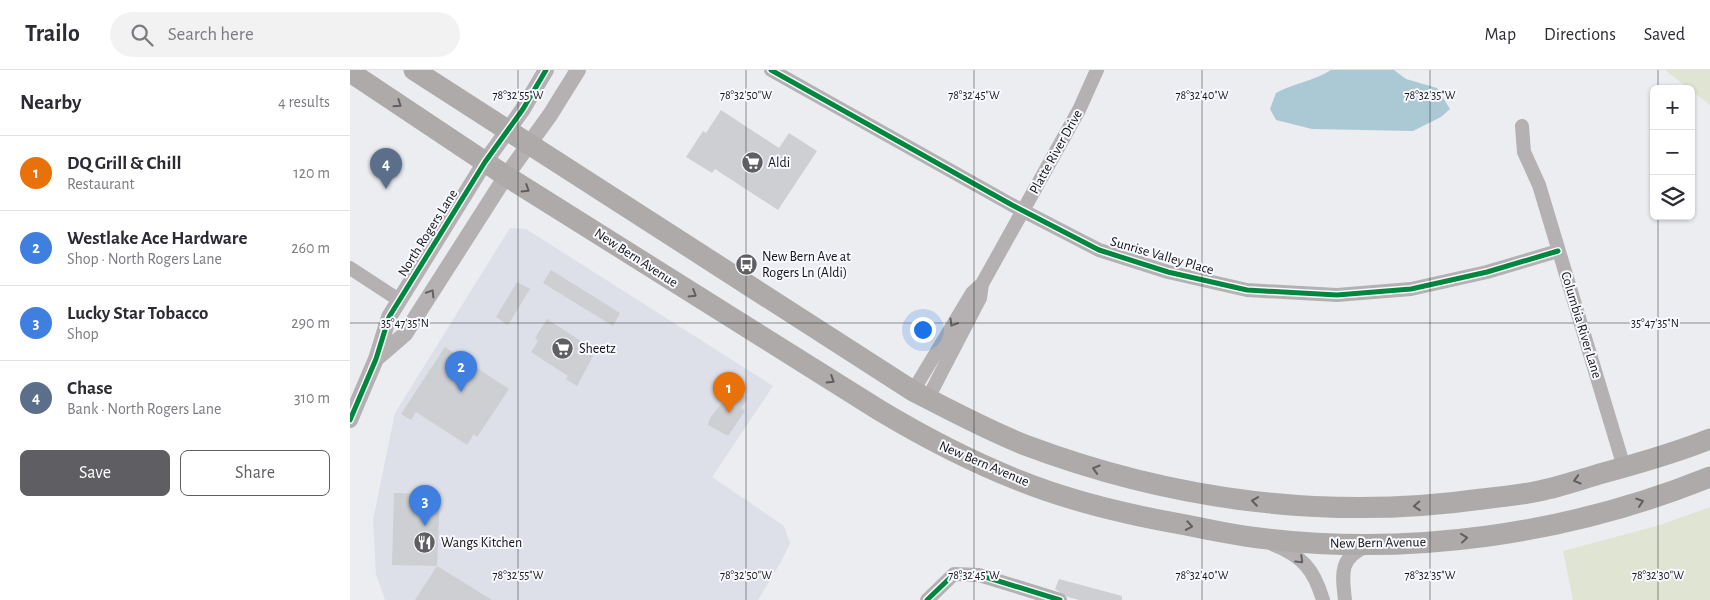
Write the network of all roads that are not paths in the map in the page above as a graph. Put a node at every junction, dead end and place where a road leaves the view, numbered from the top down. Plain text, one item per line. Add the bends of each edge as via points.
1 (414, 70) edge
2 (546, 70) edge
3 (578, 70) edge
4 (771, 70) edge
5 (1097, 70) edge
6 (350, 72) edge
7 (1522, 126) dead end
8 (509, 129) junction
9 (529, 143) junction
10 (485, 162) junction
11 (506, 176) junction
12 (1023, 211) junction
13 (1558, 251) junction
14 (350, 268) edge
15 (400, 300) junction
16 (376, 358) junction
17 (921, 394) junction
18 (350, 420) edge
19 (1710, 439) edge
20 (1624, 467) junction
21 (1710, 477) edge
22 (1258, 538) junction
23 (1372, 544) junction
24 (926, 600) edge
25 (1060, 600) edge
26 (1323, 600) edge
27 (1345, 600) edge

1 - 8 main road
2 - 8 street, North Rogers Lane
3 - 9 street, North Rogers Lane
4 - 12 street, Sunrise Valley Place
5 - 12 street, Platte River Drive via 1079,110
6 -> 10 main road, New Bern Avenue
7 - 13 street, Columbia River Lane via 1524,152 1539,185
8 - 9 main road
8 - 10 street, North Rogers Lane
9 - 11 street, North Rogers Lane
9 - 17 main road
10 - 11 main road, New Bern Avenue
10 - 15 street, North Rogers Lane
16 -> 11 street, North Rogers Lane via 405,334
11 -> 22 main road, New Bern Avenue via 937,444 1020,481 1096,506
12 - 13 street, Sunrise Valley Place via 1099,250 1168,272 1247,290 1337,295 1411,289 1487,272
12 - 17 street, Platte River Drive via 982,284 980,298
13 - 20 street, Columbia River Lane
14 - 15 street
15 - 16 street, North Rogers Lane via 390,317
16 - 18 street, North Rogers Lane
20 -> 17 main road via 1539,492 1450,504 1380,509 1294,507 1184,491 1130,479 1024,444
19 - 20 main road via 1666,456
23 -> 21 main road, New Bern Avenue via 1421,543 1554,525 1621,509
22 - 23 main road, New Bern Avenue via 1317,544
22 -> 26 street via 1296,556 1316,578
23 - 27 street via 1354,552 1346,561 1342,580
24 - 25 street via 954,574 979,575

